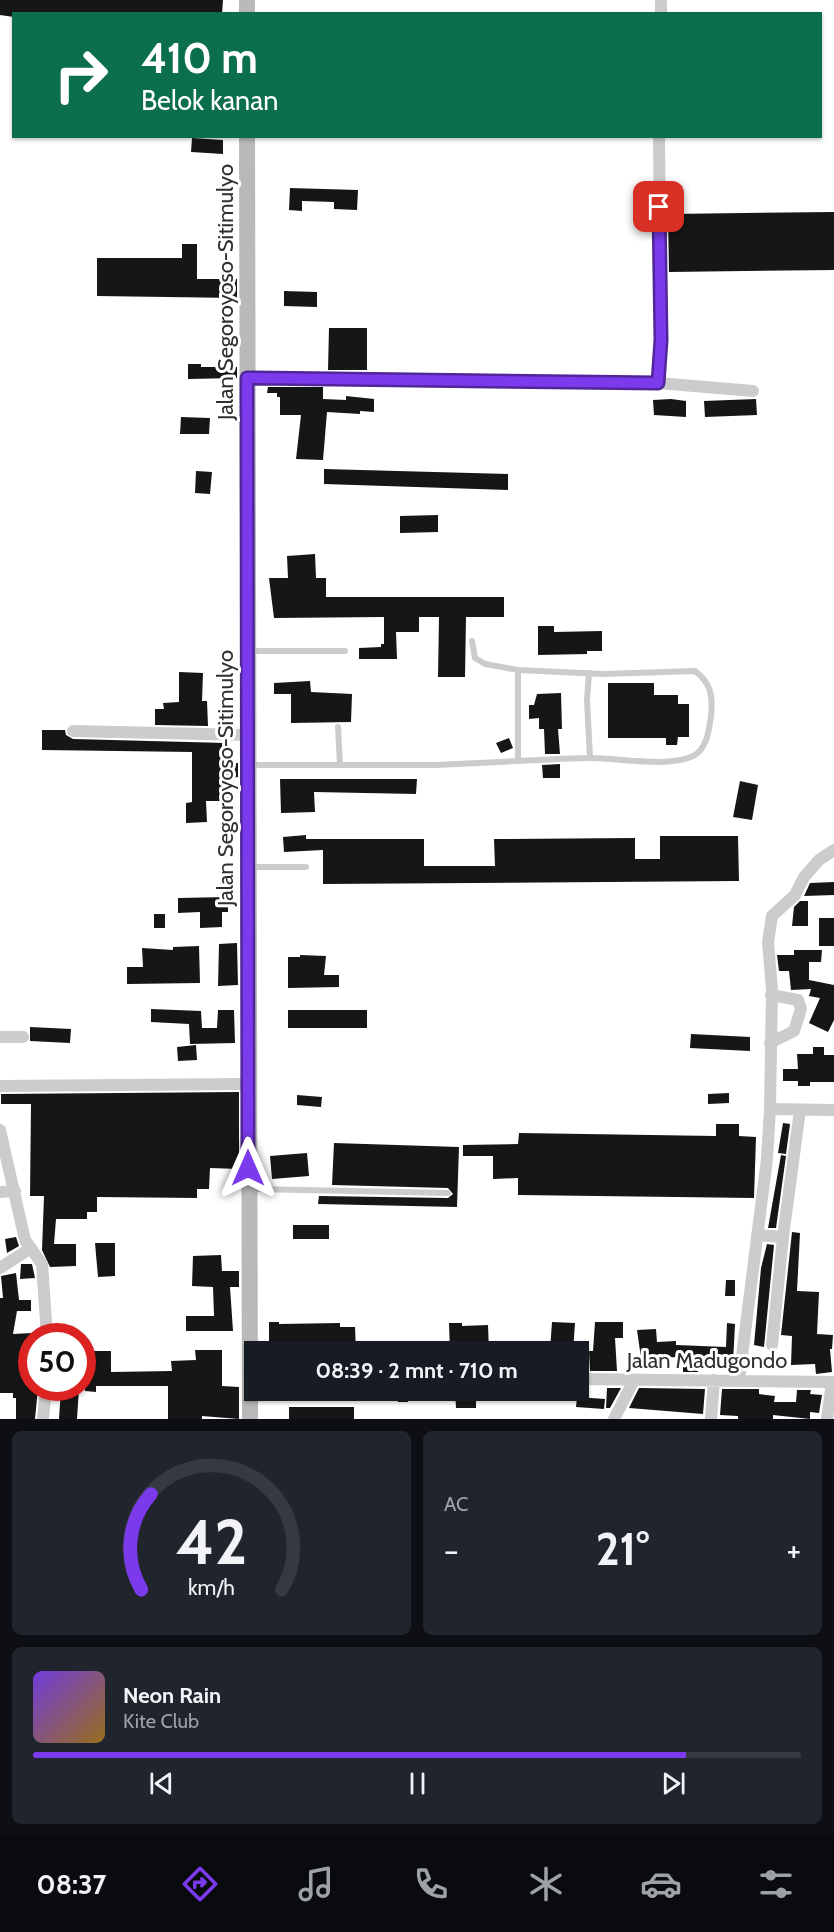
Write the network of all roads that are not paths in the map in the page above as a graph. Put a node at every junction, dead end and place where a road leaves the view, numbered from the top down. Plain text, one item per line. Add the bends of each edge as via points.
1 (248, 138) edge
2 (659, 138) edge
3 (247, 378) junction
4 (658, 383) junction
5 (753, 391) dead end
6 (472, 641) dead end
7 (247, 651) junction
8 (345, 651) dead end
9 (518, 670) junction
10 (589, 673) junction
11 (338, 728) dead end
12 (73, 731) dead end
13 (247, 735) junction
14 (590, 758) junction
15 (518, 761) junction
16 (248, 765) junction
17 (340, 765) junction
18 (834, 850) edge
19 (248, 867) junction
20 (306, 867) dead end
21 (771, 995) junction
22 (0, 1037) edge
23 (23, 1038) dead end
24 (770, 1043) junction
25 (248, 1084) junction
26 (0, 1086) edge
27 (770, 1109) junction
28 (800, 1110) junction
29 (834, 1110) edge
30 (0, 1130) edge
31 (248, 1189) junction
32 (15, 1191) junction
33 (0, 1192) edge
34 (448, 1193) dead end
35 (757, 1235) junction
36 (783, 1237) junction
37 (31, 1248) junction
38 (0, 1268) edge
39 (46, 1323) edge
40 (251, 1341) edge
41 (772, 1345) dead end
42 (589, 1380) edge
43 (634, 1380) junction
44 (714, 1380) junction
45 (739, 1380) junction
46 (833, 1382) edge
47 (45, 1401) edge
48 (251, 1401) edge
49 (43, 1419) edge
50 (250, 1419) edge
51 (614, 1419) edge
52 (711, 1419) edge
53 (827, 1419) edge

1 - 3 main road, Jalan Segoroyoso-Sitimulyo
2 - 4 street
3 - 4 street
3 - 7 main road, Jalan Segoroyoso-Sitimulyo
4 - 5 street
6 - 9 lane via 475,658 485,664
7 - 8 lane
7 - 13 main road, Jalan Segoroyoso-Sitimulyo
9 - 10 lane
9 - 15 lane
10 - 14 lane
10 - 14 lane via 695,671 706,680 711,715 706,742 691,757 666,761
11 - 17 lane
12 - 13 street
13 - 16 main road, Jalan Segoroyoso-Sitimulyo
14 - 15 lane
15 - 17 lane
16 - 17 lane
16 - 19 main road, Jalan Segoroyoso-Sitimulyo
18 - 21 street via 819,860 795,895 772,916 768,949
19 - 20 lane
19 - 25 main road, Jalan Segoroyoso-Sitimulyo
21 - 24 street
21 - 24 street via 798,1000 801,1010 794,1031
22 - 23 street
24 - 27 street
25 - 26 street
25 - 31 main road, Jalan Segoroyoso-Sitimulyo
27 - 28 street
27 - 35 street
28 - 29 street
28 - 36 street
30 - 32 street
31 - 34 lane
31 - 40 main road, Jalan Segoroyoso-Sitimulyo
32 - 33 street
32 - 37 street via 25,1240
35 - 36 street
35 - 45 street
36 - 41 street
37 - 38 street
37 - 39 street via 42,1264
42 - 43 street, Jalan Madugondo
43 - 44 street, Jalan Madugondo
43 - 51 street
44 - 45 street, Jalan Madugondo
44 - 52 street
45 - 46 street, Jalan Madugondo
46 - 53 street
47 - 49 street
48 - 50 main road, Jalan Segoroyoso-Sitimulyo

